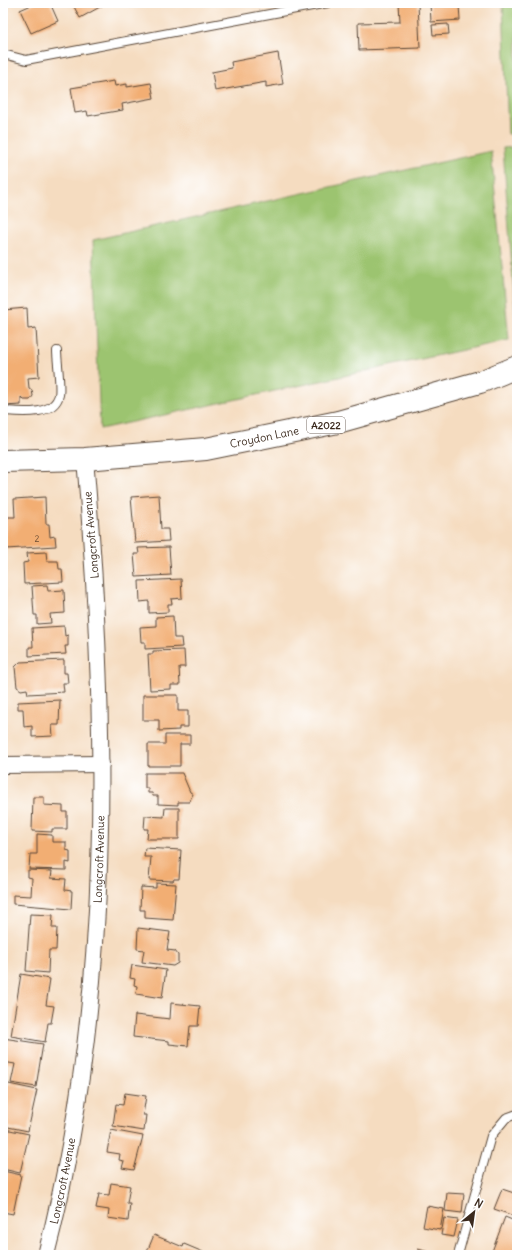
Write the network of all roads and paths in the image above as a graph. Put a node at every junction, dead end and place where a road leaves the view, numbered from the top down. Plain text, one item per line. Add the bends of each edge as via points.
1 (328, 3) edge
2 (3, 54) edge
3 (57, 351) dead end
4 (517, 367) edge
5 (3, 411) edge
6 (85, 459) junction
7 (3, 461) edge
8 (101, 764) junction
9 (3, 766) edge
10 (517, 1114) edge
11 (46, 1255) edge
12 (458, 1255) edge

1 - 2 lane via 26,60
3 - 5 lane via 59,395 54,403 35,413
4 - 6 main road, Croydon Lane / A2022 via 480,382 338,422 206,449
6 - 7 main road, Croydon Lane / A2022
6 - 8 street, Longcroft Avenue via 94,567
8 - 9 street
8 - 11 street, Longcroft Avenue via 99,888 89,1016 79,1100
10 - 12 lane via 506,1118 490,1136

